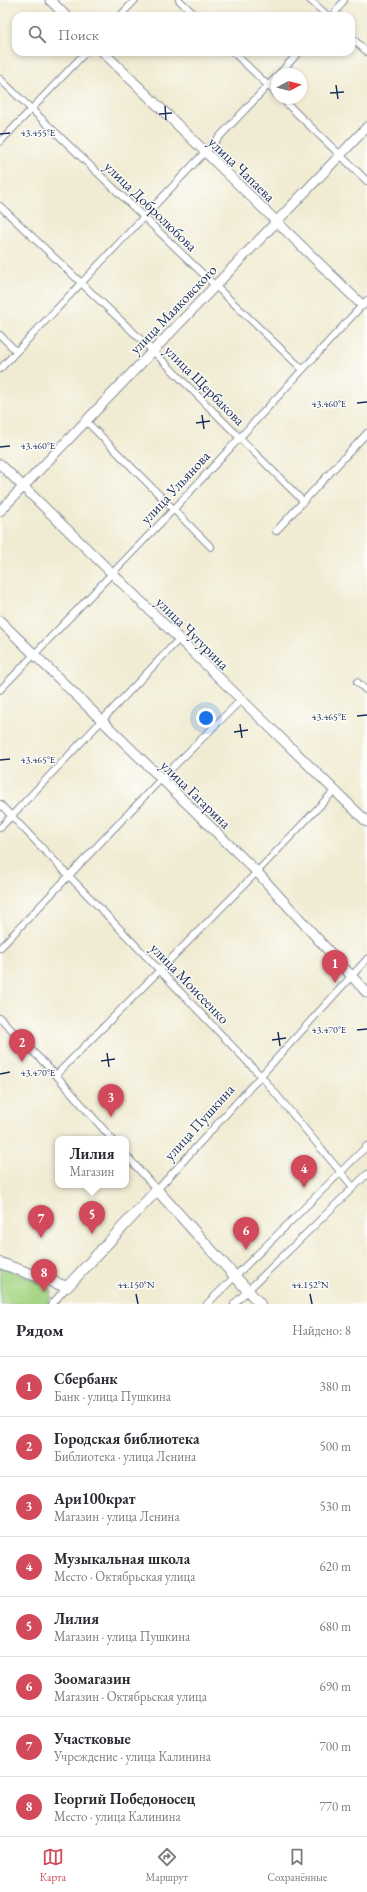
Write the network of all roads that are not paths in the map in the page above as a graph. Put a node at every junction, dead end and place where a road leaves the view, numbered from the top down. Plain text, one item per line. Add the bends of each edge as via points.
1 (50, 0) edge
2 (135, 0) edge
3 (180, 0) edge
4 (310, 0) edge
5 (344, 0) edge
6 (62, 12) edge
7 (124, 12) edge
8 (192, 12) edge
9 (324, 12) edge
10 (336, 12) edge
11 (355, 41) edge
12 (367, 52) edge
13 (82, 56) edge
14 (107, 56) edge
15 (237, 56) edge
16 (295, 56) edge
17 (284, 68) edge
18 (0, 79) edge
19 (271, 82) edge
20 (268, 85) junction
21 (271, 88) edge
22 (287, 104) edge
23 (32, 109) junction
24 (367, 127) edge
25 (0, 142) edge
26 (205, 152) junction
27 (340, 154) junction
28 (367, 181) edge
29 (0, 206) edge
30 (144, 217) junction
31 (276, 221) junction
32 (82, 284) junction
33 (215, 285) junction
34 (364, 302) edge
35 (0, 335) edge
36 (152, 350) junction
37 (16, 351) junction
38 (0, 369) edge
39 (302, 369) junction
40 (87, 422) junction
41 (367, 433) edge
42 (239, 437) junction
43 (0, 464) edge
44 (23, 486) junction
45 (303, 501) junction
46 (173, 510) junction
47 (0, 511) edge
48 (276, 531) dead end
49 (211, 547) dead end
50 (112, 572) junction
51 (0, 621) edge
52 (179, 639) junction
53 (34, 654) junction
54 (357, 682) dead end
55 (0, 690) edge
56 (367, 691) edge
57 (241, 700) junction
58 (103, 721) junction
59 (161, 779) junction
60 (335, 790) junction
61 (0, 804) edge
62 (12, 816) junction
63 (367, 822) edge
64 (0, 828) edge
65 (256, 872) junction
66 (69, 876) junction
67 (0, 948) edge
68 (367, 959) edge
69 (160, 970) junction
70 (352, 976) junction
71 (367, 993) edge
72 (0, 1018) edge
73 (56, 1075) junction
74 (261, 1076) junction
75 (109, 1136) edge
76 (367, 1146) edge
77 (129, 1158) edge
78 (341, 1172) junction
79 (367, 1174) edge
80 (353, 1187) junction
81 (157, 1190) junction
82 (0, 1263) edge
83 (234, 1276) junction
84 (67, 1287) junction
85 (247, 1290) junction
86 (52, 1304) edge
87 (207, 1304) edge
88 (234, 1304) edge
89 (260, 1304) edge

1 - 6 street
2 - 7 street
3 - 8 street
4 - 9 street
5 - 10 street
11 - 12 street
13 - 23 street
14 - 26 street, улица Чапаева
15 - 20 street
16 - 17 street
18 - 23 street, улица Добролюбова
19 - 20 street
20 - 21 street
20 - 26 street
22 - 27 street
23 - 25 street
23 - 30 street, улица Добролюбова
24 - 27 street, улица Маяковского
26 - 30 street
26 - 31 street, улица Чапаева
27 - 28 street
27 - 31 street, улица Маяковского
29 - 32 street, улица Щербакова
30 - 32 street
30 - 33 street, улица Добролюбова
31 - 33 street, улица Маяковского
31 - 34 street, улица Чапаева
32 - 36 street, улица Щербакова
32 - 37 street
33 - 36 street, улица Маяковского
33 - 39 street, улица Добролюбова
34 - 39 street, улица Ульянова
35 - 37 street
36 - 40 street, улица Маяковского
36 - 42 street, улица Щербакова
37 - 38 street
39 - 42 street, улица Ульянова
40 - 44 street, улица Маяковского
40 - 46 street
41 - 45 street
42 - 45 street, улица Щербакова
42 - 46 street, улица Ульянова
43 - 44 street, улица Чугурина
44 - 47 street, улица Маяковского
44 - 50 street, улица Чугурина
45 - 48 street
46 - 49 street
46 - 50 street, улица Ульянова
50 - 52 street, улица Чугурина
50 - 53 street, улица Ульянова
51 - 53 street, улица Гагарина
52 - 57 street, улица Чугурина
52 - 58 street
53 - 55 street, улица Ульянова
53 - 58 street, улица Гагарина
54 - 56 street
57 - 59 street
57 - 60 street, улица Чугурина
58 - 59 street, улица Гагарина
58 - 62 street
59 - 65 street, улица Гагарина
59 - 66 street
60 - 63 street, улица Чугурина
60 - 65 street
61 - 62 street, улица Моисеенко
62 - 64 street
62 - 66 street, улица Моисеенко
65 - 69 street
65 - 70 street, улица Гагарина
66 - 67 street
66 - 69 street, улица Моисеенко
68 - 70 street, улица Пушкина
69 - 73 street
69 - 74 street, улица Моисеенко
70 - 71 street, улица Гагарина
70 - 74 street, улица Пушкина
72 - 73 street
73 - 75 street
74 - 78 street, улица Моисеенко
74 - 81 street, улица Пушкина
76 - 78 street
77 - 81 street
78 - 80 street, улица Моисеенко
78 - 83 street
79 - 80 street
80 - 85 street
81 - 83 main road
81 - 84 main road, улица Пушкина
82 - 84 main road
83 - 85 main road
83 - 87 street
84 - 86 street, улица Пушкина
85 - 88 street
85 - 89 main road

